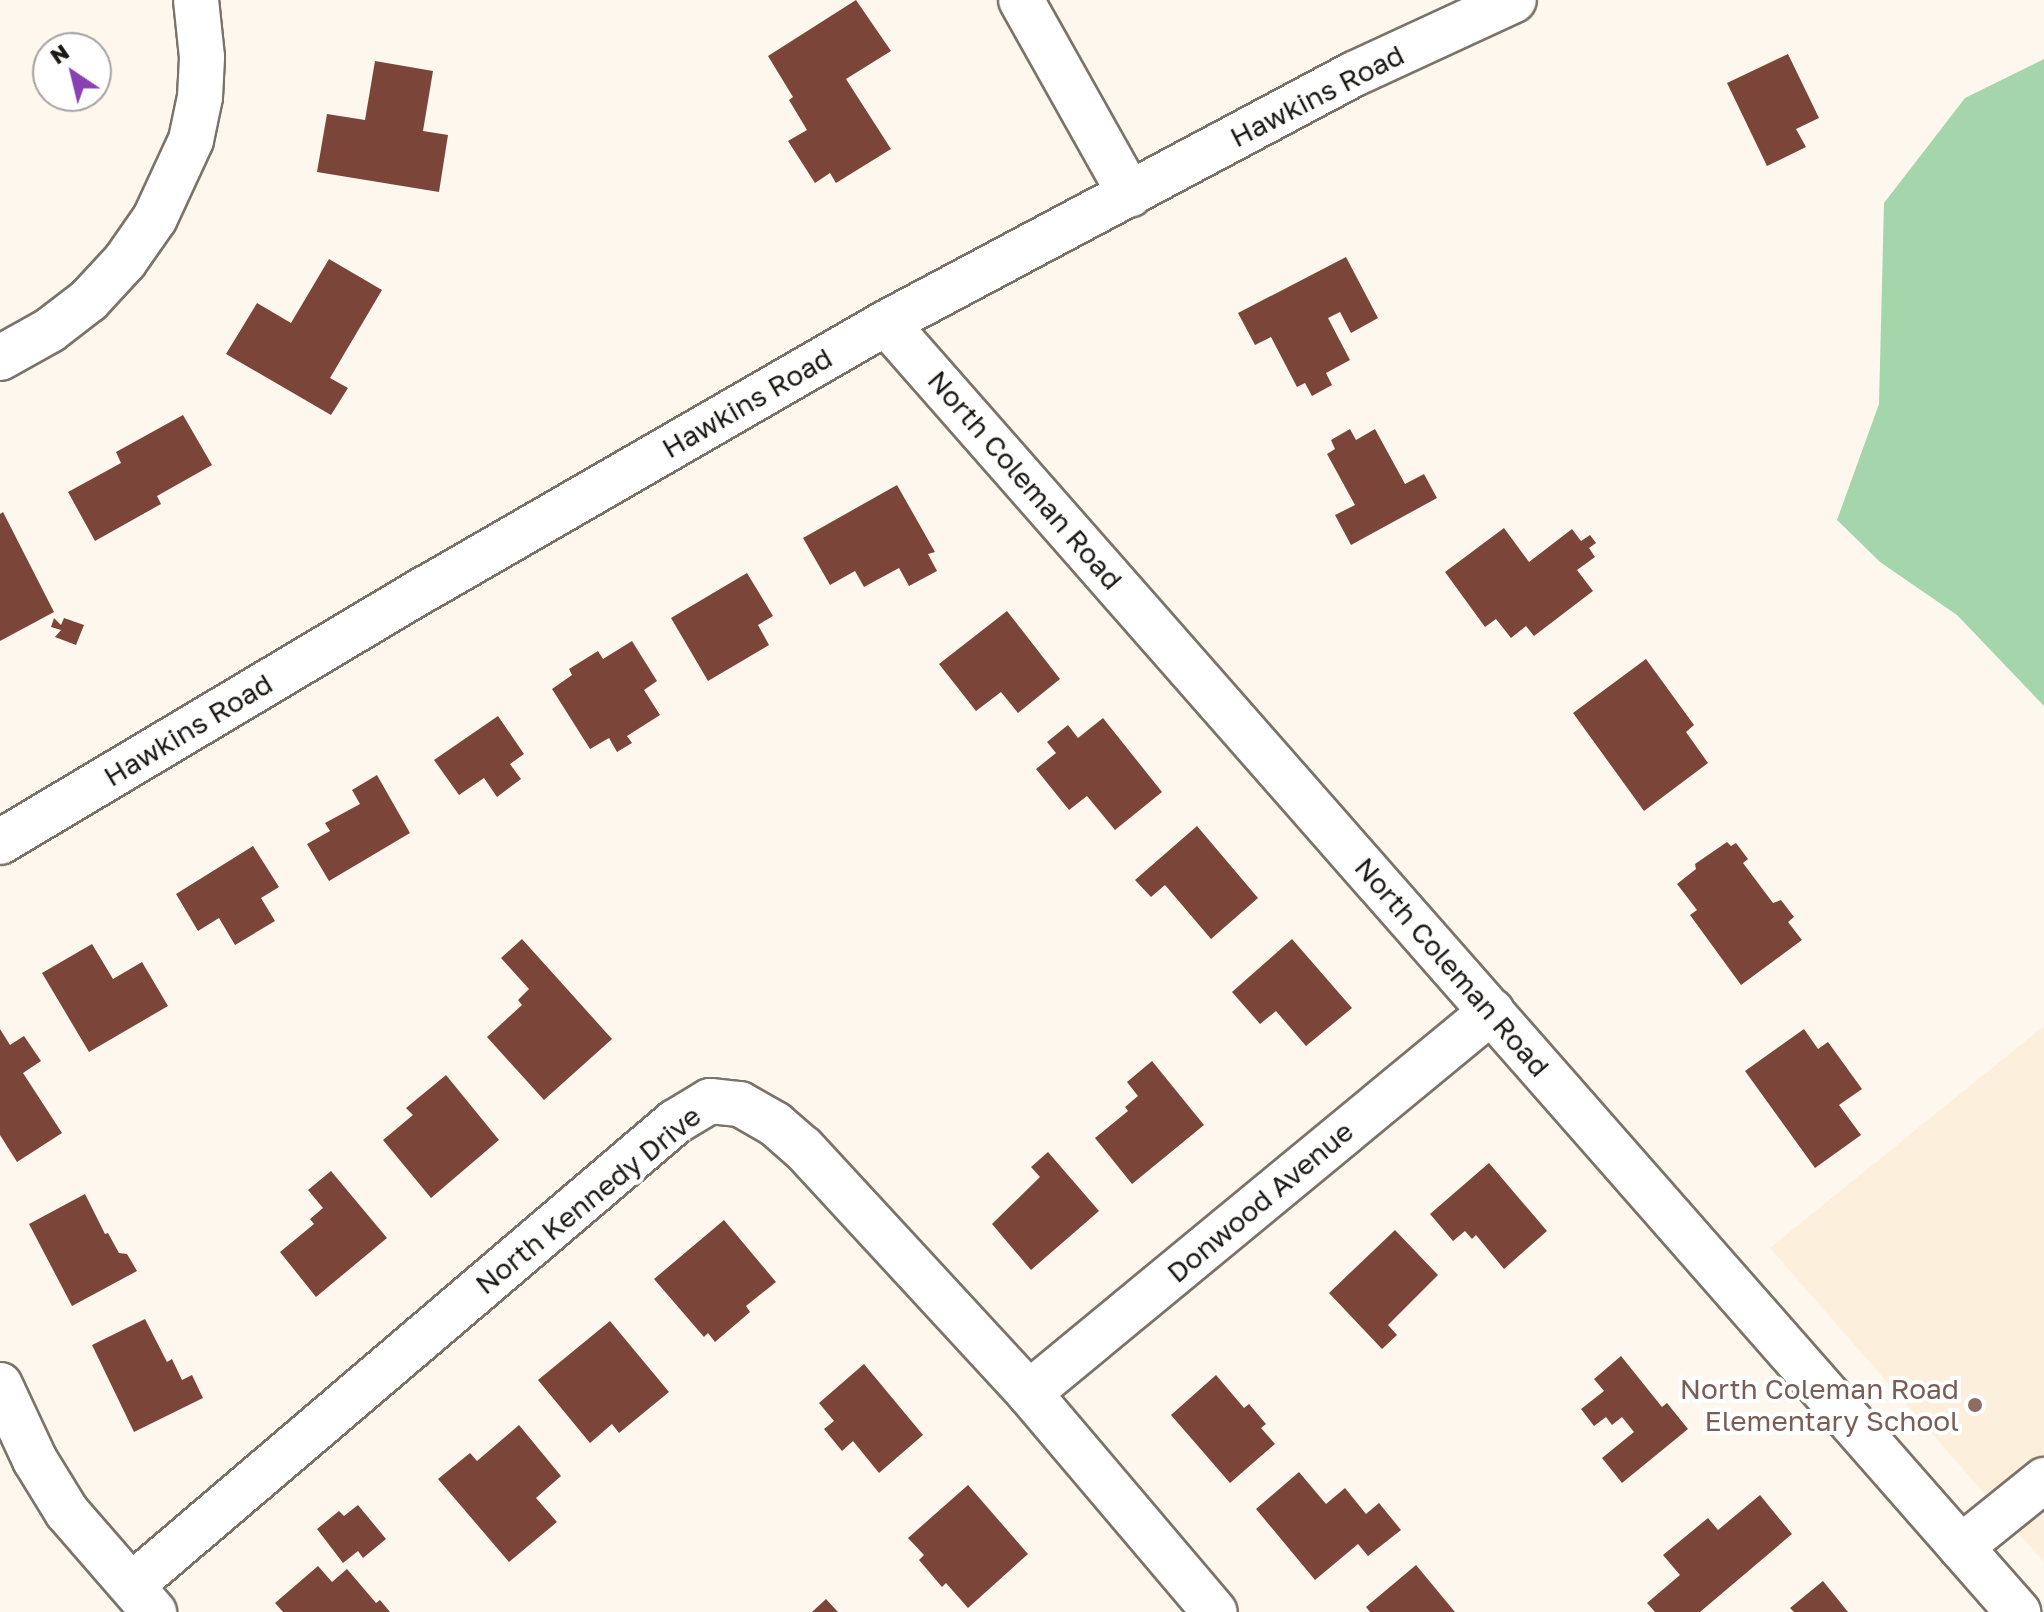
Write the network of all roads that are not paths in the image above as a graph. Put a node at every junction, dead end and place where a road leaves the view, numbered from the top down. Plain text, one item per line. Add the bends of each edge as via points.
1 (196, 0) edge
2 (1021, 0) edge
3 (1514, 0) edge
4 (1130, 194) junction
5 (886, 323) junction
6 (0, 358) edge
7 (0, 842) edge
8 (1492, 1011) junction
9 (0, 1385) edge
10 (1029, 1393) junction
11 (2044, 1480) edge
12 (1961, 1547) junction
13 (143, 1598) edge
14 (1215, 1612) edge
15 (2018, 1612) edge

1 - 6 street via 200,97 191,140 155,218 89,300
2 - 4 street
3 - 4 street, Hawkins Road via 1354,74
4 - 5 street, Hawkins Road
5 - 7 street, Hawkins Road
5 - 8 street, North Coleman Road
8 - 10 street, Donwood Avenue
8 - 12 street, North Coleman Road
9 - 13 street via 35,1460 67,1512
10 - 13 street, North Kennedy Drive via 803,1148 740,1104 710,1101 675,1122
10 - 14 street, North Kennedy Drive
11 - 12 street
12 - 15 street, North Coleman Road

